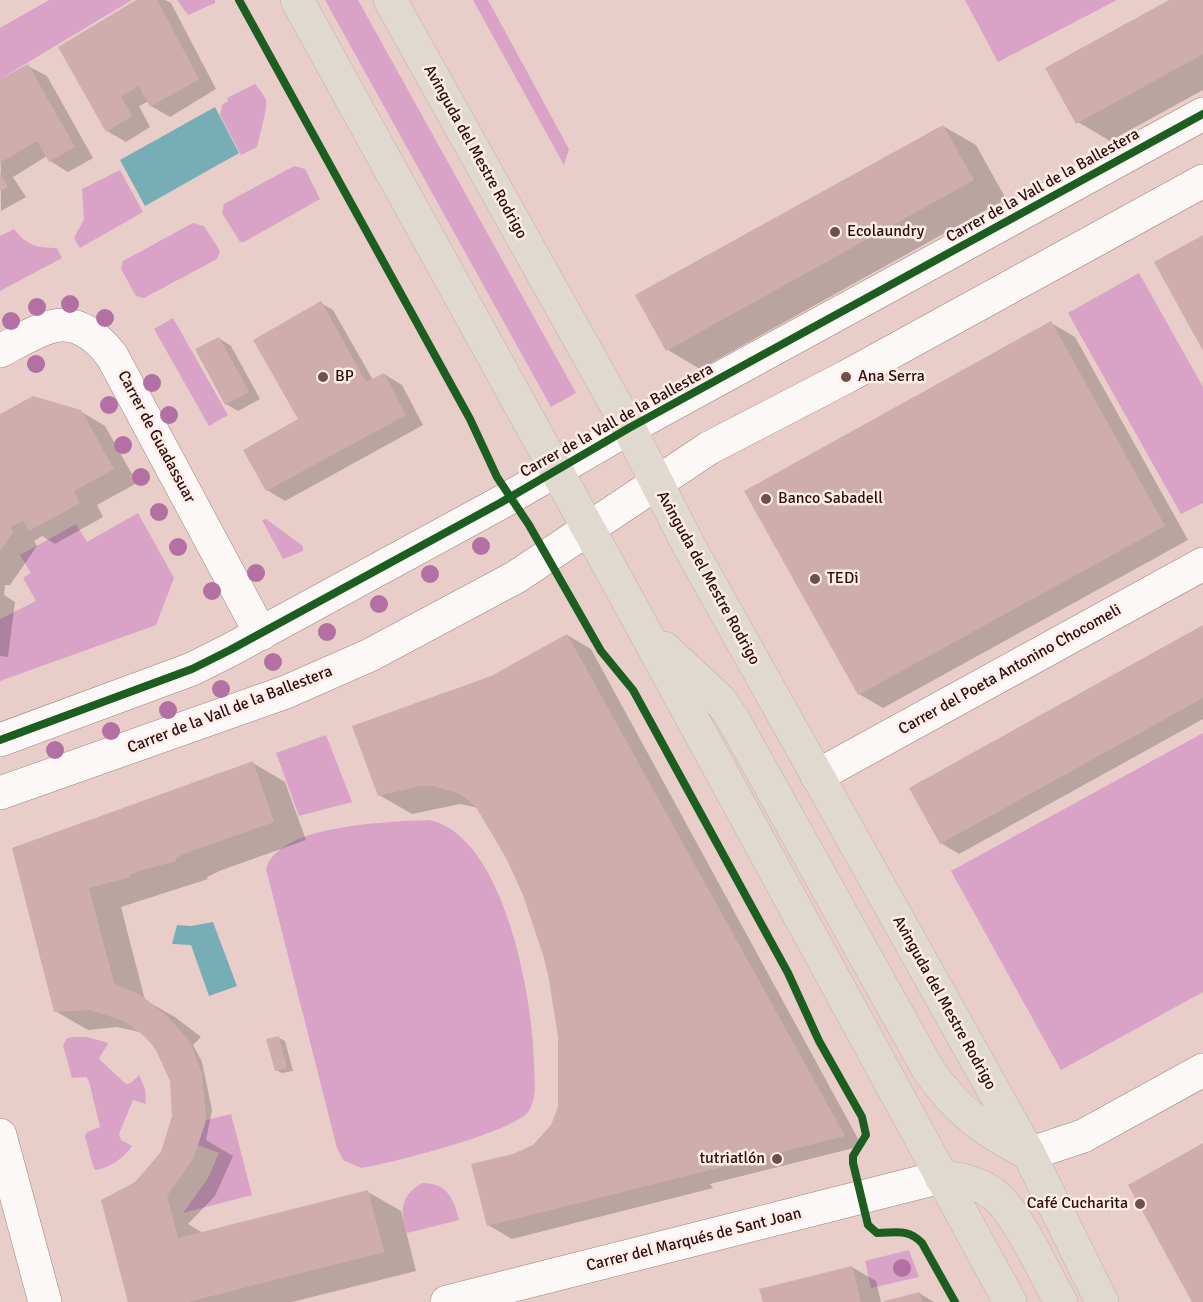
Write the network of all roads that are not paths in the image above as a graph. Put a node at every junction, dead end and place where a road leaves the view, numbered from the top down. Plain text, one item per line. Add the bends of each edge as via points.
1 (297, 0) edge
2 (390, 0) edge
3 (1203, 114) edge
4 (1203, 181) edge
5 (0, 351) edge
6 (629, 428) junction
7 (556, 470) junction
8 (656, 483) junction
9 (589, 529) junction
10 (1203, 564) edge
11 (642, 627) junction
12 (261, 634) junction
13 (0, 740) edge
14 (818, 776) junction
15 (0, 793) edge
16 (1203, 1070) edge
17 (0, 1135) edge
18 (1029, 1154) junction
19 (942, 1177) junction
20 (45, 1302) edge
21 (447, 1302) edge
22 (1010, 1302) edge
23 (1061, 1302) edge
24 (1102, 1302) edge

1 - 7 main road
2 - 6 main road, Avinguda del Mestre Rodrigo
3 - 6 street, Carrer de la Vall de la Ballestera
4 - 8 street, Carrer de la Vall de la Ballestera via 709,448
5 - 12 street, Carrer de Guadassuar via 61,324 78,326 97,336 112,356
6 - 7 street, Carrer de la Vall de la Ballestera
6 - 8 main road, Avinguda del Mestre Rodrigo
7 - 9 main road
7 - 12 street, Carrer de la Vall de la Ballestera
8 - 9 street, Carrer de la Vall de la Ballestera
8 - 14 main road, Avinguda del Mestre Rodrigo
9 - 11 main road
9 - 15 street, Carrer de la Vall de la Ballestera via 516,577 370,655 286,692
10 - 14 street, Carrer del Poeta Antonino Chocomeli
11 - 18 main road via 719,699 733,719 943,1091 977,1124
11 - 19 main road
12 - 13 street, Carrer de la Vall de la Ballestera via 192,669
14 - 18 main road, Avinguda del Mestre Rodrigo
16 - 18 street via 1083,1136
17 - 20 street
18 - 24 main road, Avinguda del Mestre Rodrigo
19 - 21 street, Carrer del Marqués de Sant Joan
19 - 22 main road
19 - 23 main road via 963,1179 998,1198

